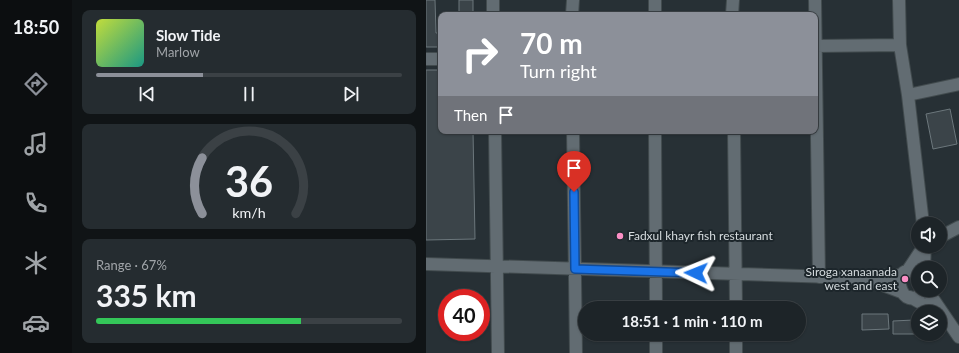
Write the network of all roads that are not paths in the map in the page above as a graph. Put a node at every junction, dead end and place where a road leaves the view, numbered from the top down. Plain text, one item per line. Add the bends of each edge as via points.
1 (493, 0) edge
2 (572, 0) edge
3 (655, 0) edge
4 (732, 0) edge
5 (815, 0) edge
6 (899, 0) edge
7 (493, 12) edge
8 (572, 12) edge
9 (655, 12) edge
10 (732, 12) edge
11 (815, 12) edge
12 (900, 45) junction
13 (818, 46) edge
14 (426, 59) edge
15 (438, 59) edge
16 (959, 84) edge
17 (908, 95) junction
18 (495, 134) edge
19 (573, 134) edge
20 (655, 134) edge
21 (734, 134) edge
22 (817, 134) edge
23 (922, 217) edge
24 (959, 227) edge
25 (947, 233) edge
26 (921, 253) edge
27 (426, 264) edge
28 (497, 266) junction
29 (575, 269) junction
30 (655, 272) junction
31 (737, 274) junction
32 (909, 274) edge
33 (819, 277) junction
34 (864, 278) junction
35 (906, 294) junction
36 (911, 294) edge
37 (656, 301) edge
38 (736, 301) edge
39 (925, 305) edge
40 (947, 322) edge
41 (959, 337) edge
42 (656, 341) edge
43 (736, 341) edge
44 (498, 353) edge
45 (576, 353) edge
46 (656, 353) edge
47 (736, 353) edge

1 - 7 street
2 - 8 street
3 - 9 street
4 - 10 street
5 - 11 street
6 - 12 street
12 - 13 street
12 - 17 street
14 - 15 street
16 - 17 street
17 - 23 street
18 - 28 street
19 - 29 street
20 - 30 street
21 - 31 street
22 - 33 street
24 - 25 street
26 - 32 street
27 - 28 street
28 - 29 street
28 - 44 street
29 - 30 street
29 - 45 street
30 - 31 street
30 - 37 street
31 - 33 street
31 - 38 street
32 - 34 street
32 - 35 street via 899,281
33 - 34 street
34 - 35 street
35 - 36 street
35 - 39 street
40 - 41 street
42 - 46 street
43 - 47 street

